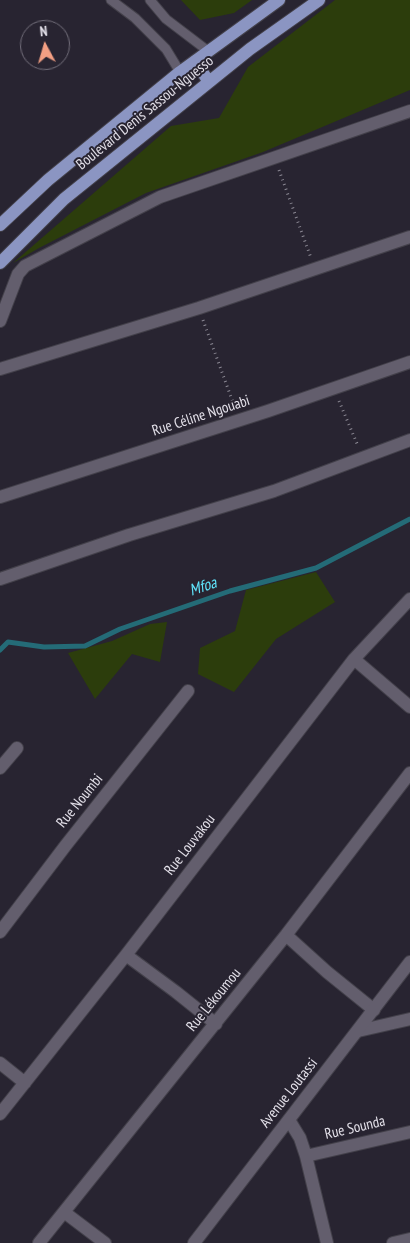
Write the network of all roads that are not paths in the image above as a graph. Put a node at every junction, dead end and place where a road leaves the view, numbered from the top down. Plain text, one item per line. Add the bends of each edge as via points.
1 (111, 0) edge
2 (150, 0) edge
3 (279, 0) edge
4 (319, 0) edge
5 (208, 51) junction
6 (195, 60) junction
7 (180, 72) junction
8 (209, 82) junction
9 (410, 111) edge
10 (0, 225) edge
11 (410, 237) edge
12 (0, 263) edge
13 (0, 321) edge
14 (410, 362) edge
15 (0, 369) edge
16 (410, 440) edge
17 (0, 497) edge
18 (0, 579) edge
19 (410, 598) edge
20 (354, 658) junction
21 (188, 691) dead end
22 (410, 707) edge
23 (17, 748) dead end
24 (0, 768) edge
25 (410, 773) edge
26 (0, 932) edge
27 (286, 935) junction
28 (126, 955) junction
29 (410, 962) edge
30 (374, 1010) junction
31 (410, 1019) edge
32 (216, 1024) junction
33 (358, 1031) junction
34 (0, 1063) edge
35 (25, 1083) junction
36 (0, 1114) edge
37 (289, 1120) junction
38 (410, 1132) edge
39 (306, 1156) junction
40 (64, 1212) junction
41 (410, 1239) edge
42 (39, 1243) edge
43 (105, 1243) edge
44 (194, 1243) edge
45 (327, 1243) edge
46 (393, 1243) edge

1 - 7 lane via 135,18 166,49
2 - 5 lane via 166,19
3 - 5 main road, Boulevard Denis Sassou-Nguesso
4 - 8 main road, Boulevard Denis Sassou-Nguesso
5 - 6 main road, Boulevard Denis Sassou-Nguesso
6 - 7 main road, Boulevard Denis Sassou-Nguesso
6 - 8 main road
7 - 10 main road, Boulevard Denis Sassou-Nguesso via 48,180
8 - 12 main road, Boulevard Denis Sassou-Nguesso via 64,199
9 - 13 street via 160,198 24,266
11 - 15 street via 199,308
14 - 17 street, Rue Céline Ngouabi via 268,412
16 - 18 street via 274,490
19 - 20 street, Rue Louvakou
20 - 22 street
20 - 28 street, Rue Louvakou
21 - 26 street, Rue Noumbi
23 - 24 street
25 - 27 street, Rue Lékoumou
27 - 30 street
27 - 32 street, Rue Lékoumou
28 - 32 street
28 - 35 street, Rue Louvakou
29 - 30 street, Avenue Loutassi
30 - 33 street, Avenue Loutassi
31 - 33 street
32 - 40 street, Rue Lékoumou
33 - 37 street, Avenue Loutassi
34 - 35 street
35 - 36 street, Rue Louvakou
37 - 39 street
37 - 44 street, Avenue Loutassi
38 - 39 street, Rue Sounda
39 - 45 street
40 - 42 street, Rue Lékoumou
40 - 43 street
41 - 46 street

